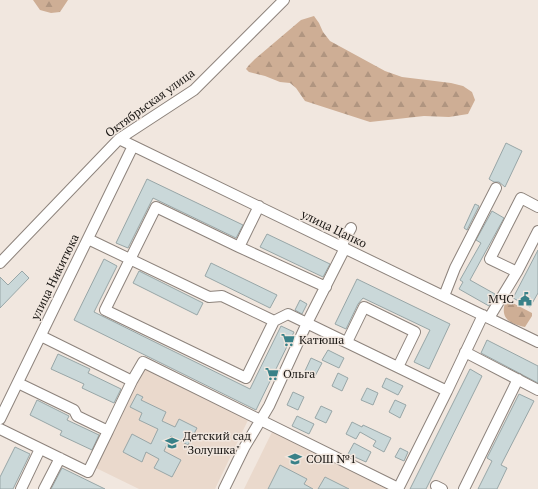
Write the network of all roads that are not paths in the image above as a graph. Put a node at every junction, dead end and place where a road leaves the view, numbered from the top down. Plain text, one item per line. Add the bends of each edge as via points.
1 (284, 0) edge
2 (119, 139) junction
3 (133, 146) junction
4 (496, 188) dead end
5 (259, 206) junction
6 (538, 207) edge
7 (351, 228) dead end
8 (538, 231) edge
9 (88, 239) junction
10 (239, 247) junction
11 (343, 247) junction
12 (130, 259) junction
13 (0, 262) edge
14 (517, 272) junction
15 (326, 287) junction
16 (444, 296) junction
17 (486, 317) junction
18 (274, 321) junction
19 (307, 323) junction
20 (41, 336) junction
21 (347, 342) junction
22 (538, 342) edge
23 (465, 352) junction
24 (398, 367) junction
25 (518, 379) junction
26 (132, 381) junction
27 (18, 383) junction
28 (538, 390) edge
29 (447, 391) junction
30 (0, 419) edge
31 (260, 419) junction
32 (0, 430) edge
33 (108, 430) junction
34 (40, 449) junction
35 (60, 458) junction
36 (398, 488) edge
37 (21, 489) edge
38 (44, 489) edge
39 (224, 489) edge
40 (464, 489) edge

1 - 2 street, Октябрьская улица via 194,90
2 - 3 street, улица Цапко
2 - 13 street, Октябрьская улица
3 - 5 street, улица Цапко
3 - 9 street, улица Никитюка
4 - 16 street via 455,268
5 - 10 street
5 - 11 street, улица Цапко
6 - 14 street via 521,198 490,259
7 - 11 street
8 - 14 street
9 - 12 street
9 - 20 street, улица Никитюка
10 - 12 street via 156,207
10 - 15 street
11 - 15 street
11 - 16 street, улица Цапко
12 - 18 street via 209,297 222,296
12 - 18 street via 105,310 246,378
14 - 17 street
15 - 19 street
16 - 17 street, улица Цапко
17 - 22 street, улица Цапко
17 - 23 street
18 - 19 street via 288,314
19 - 21 street
19 - 31 street via 269,406
20 - 26 street
20 - 27 street, улица Никитюка
21 - 24 street
21 - 24 street via 364,307 415,332
23 - 25 street
23 - 29 street
24 - 29 street
25 - 28 street
25 - 40 street
26 - 31 street via 143,362
26 - 33 street
27 - 30 street, улица Никитюка
27 - 33 street
29 - 36 street
31 - 36 street
31 - 39 street
32 - 34 street
33 - 35 street via 88,472
34 - 35 street
34 - 37 street
35 - 38 street

